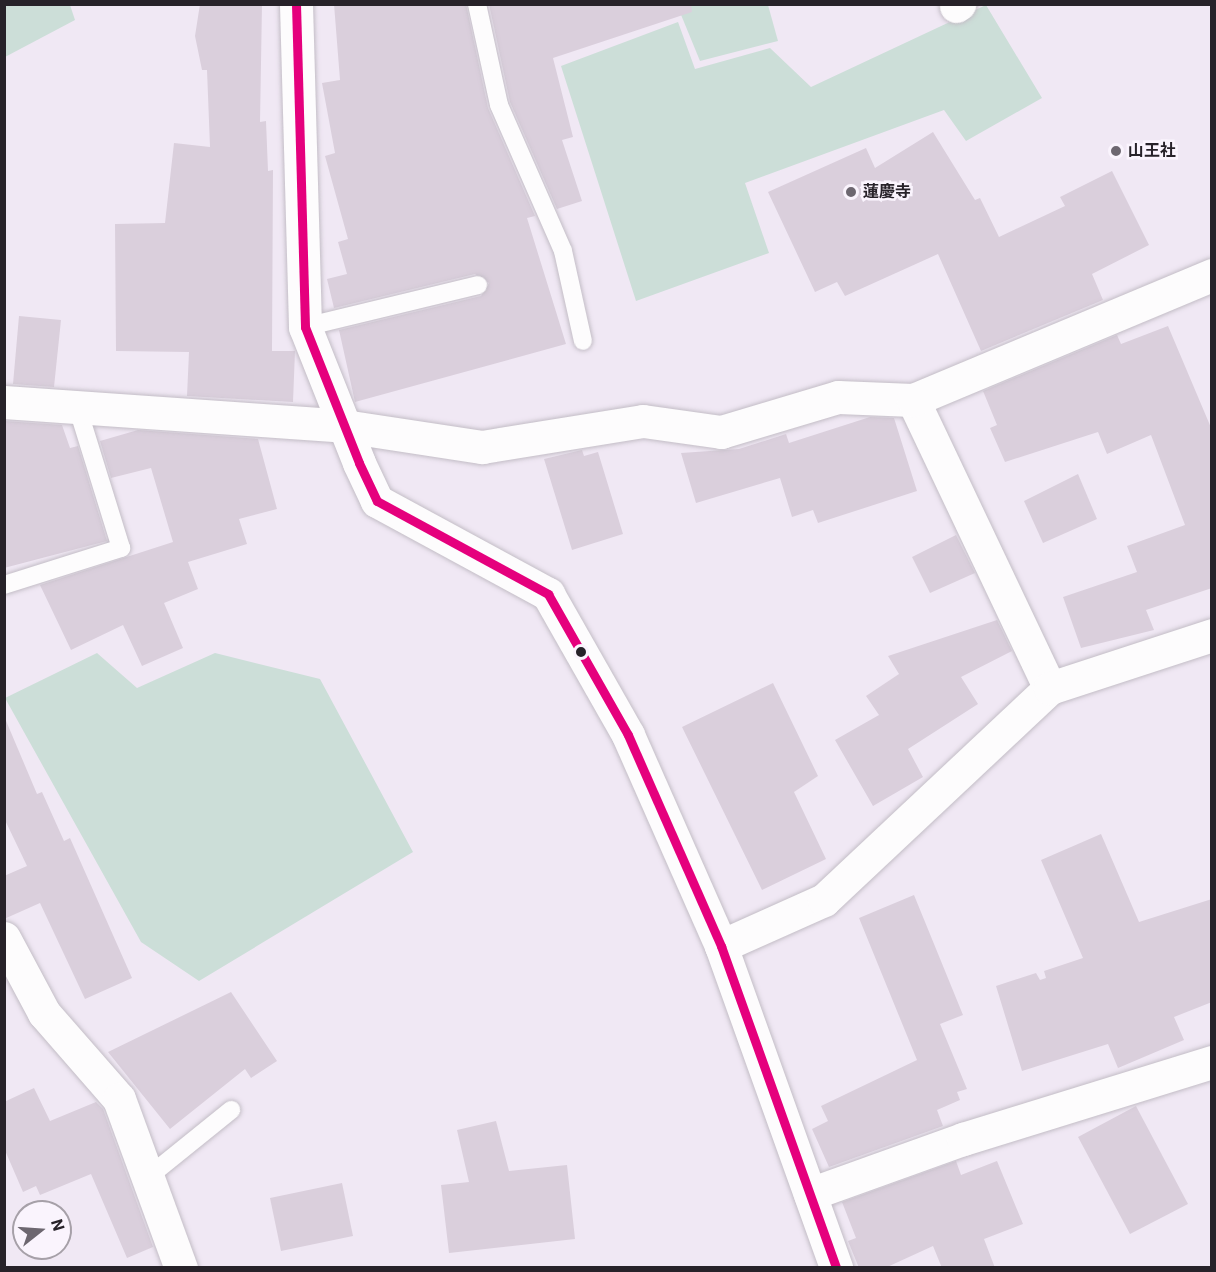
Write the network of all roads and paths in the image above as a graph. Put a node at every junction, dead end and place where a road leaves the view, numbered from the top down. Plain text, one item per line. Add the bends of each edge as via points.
1 (296, 4) edge
2 (477, 4) edge
3 (1212, 275) edge
4 (478, 285) dead end
5 (305, 327) junction
6 (583, 341) dead end
7 (913, 400) junction
8 (4, 402) edge
9 (78, 409) junction
10 (344, 426) junction
11 (4, 585) edge
12 (1212, 635) edge
13 (1050, 688) junction
14 (6, 943) edge
15 (721, 946) junction
16 (1212, 1062) edge
17 (231, 1110) dead end
18 (148, 1177) junction
19 (810, 1194) junction
20 (174, 1266) edge
21 (836, 1268) edge

1 - 5 street
2 - 6 lane via 499,105 563,251
3 - 7 street
4 - 5 lane
5 - 10 street
7 - 10 street via 838,397 721,432 644,421 482,447
7 - 13 street
8 - 9 street
9 - 10 street
9 - 11 lane via 121,548
10 - 15 street via 377,501 548,594 628,735
12 - 13 street
13 - 15 street via 824,900
14 - 18 street via 45,1013 119,1099
15 - 19 street
16 - 19 street via 985,1131
17 - 18 lane
18 - 20 street
19 - 21 street

